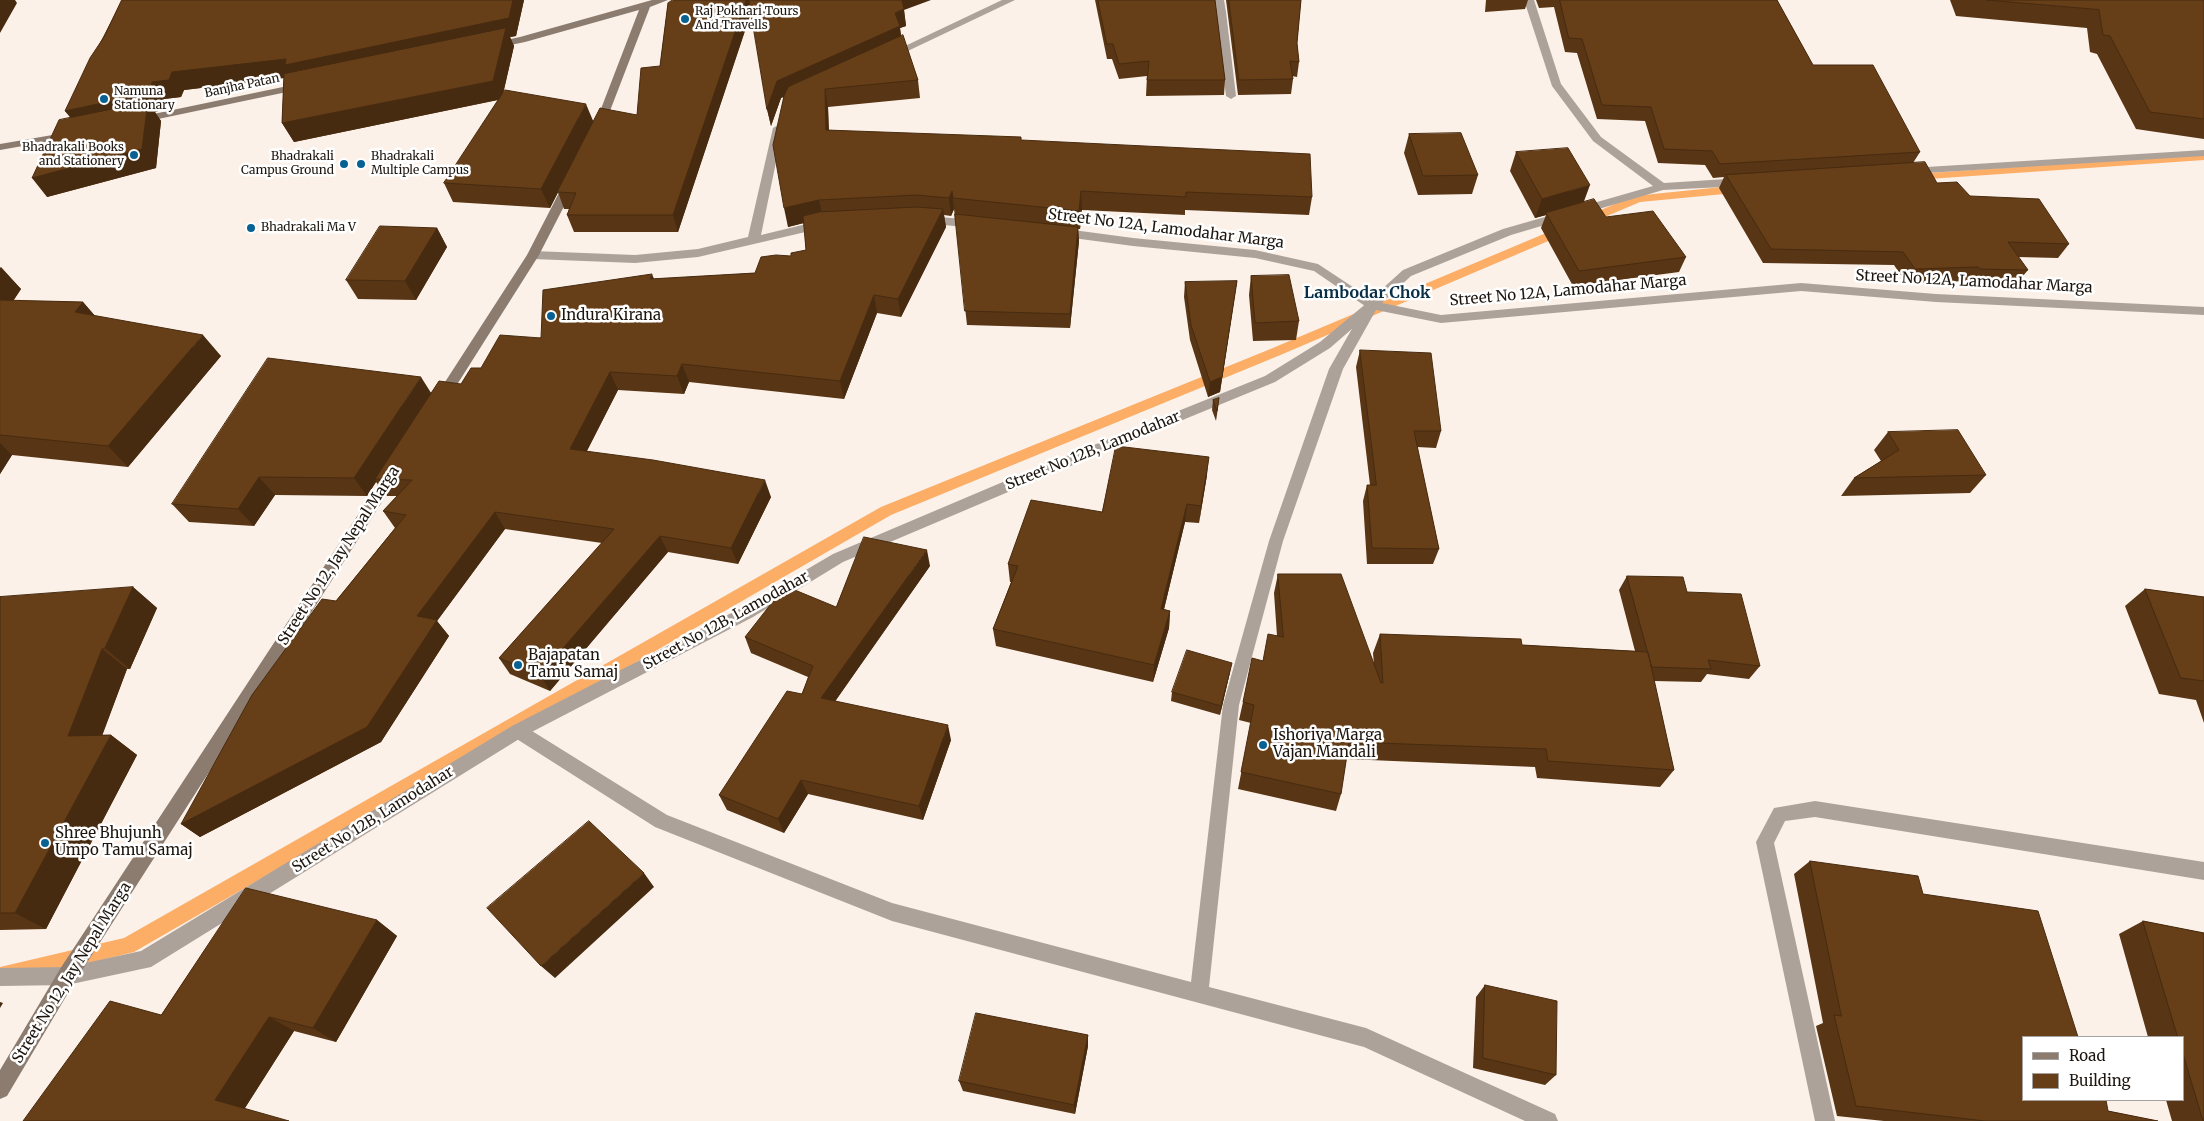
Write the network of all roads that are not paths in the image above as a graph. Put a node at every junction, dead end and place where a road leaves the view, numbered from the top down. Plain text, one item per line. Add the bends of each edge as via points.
1 (663, 0) edge
2 (1010, 0) edge
3 (1219, 0) edge
4 (1529, 0) edge
5 (645, 6) junction
6 (482, 48) edge
7 (876, 62) edge
8 (317, 83) edge
9 (1231, 96) dead end
10 (781, 114) edge
11 (65, 123) edge
12 (123, 123) edge
13 (85, 132) edge
14 (56, 138) junction
15 (590, 144) edge
16 (0, 147) edge
17 (2204, 153) edge
18 (577, 170) edge
19 (1898, 172) edge
20 (1750, 181) edge
21 (1662, 187) junction
22 (910, 220) edge
23 (833, 224) edge
24 (987, 225) edge
25 (1045, 230) edge
26 (754, 239) junction
27 (533, 255) junction
28 (1372, 306) junction
29 (2204, 311) edge
30 (430, 415) edge
31 (403, 457) edge
32 (518, 731) junction
33 (2204, 871) edge
34 (67, 976) junction
35 (0, 978) edge
36 (1199, 994) junction
37 (0, 1089) edge
38 (1548, 1121) edge
39 (1825, 1121) edge

1 - 5 street
2 - 7 street
3 - 9 street
4 - 21 street via 1556,84 1597,139
5 - 6 street
5 - 15 street
8 - 12 street, Banjha Patan
10 - 26 street
11 - 14 street
13 - 14 street
14 - 16 street
17 - 19 street
18 - 27 street
20 - 21 street
21 - 28 street via 1507,232 1407,273
22 - 24 street
23 - 26 street
25 - 28 street, Street No 12A, Lamodahar Marga via 1255,254 1318,268
26 - 27 street via 698,253 635,259
27 - 30 street
28 - 29 street, Street No 12A, Lamodahar Marga via 1441,319 1801,288
28 - 32 street, Street No 12B, Lamodahar via 1324,345 1270,379 838,558 748,612
28 - 36 street via 1336,370 1276,541 1231,705
31 - 34 street, Street No 12, Jay Nepal Marga
32 - 34 street, Street No 12B, Lamodahar via 144,960
32 - 36 street via 661,821 892,912
33 - 39 street via 1815,809 1780,814 1765,842
34 - 35 street, Street No 12B, Lamodahar
34 - 37 street, Street No 12, Jay Nepal Marga
36 - 38 street via 1366,1038

